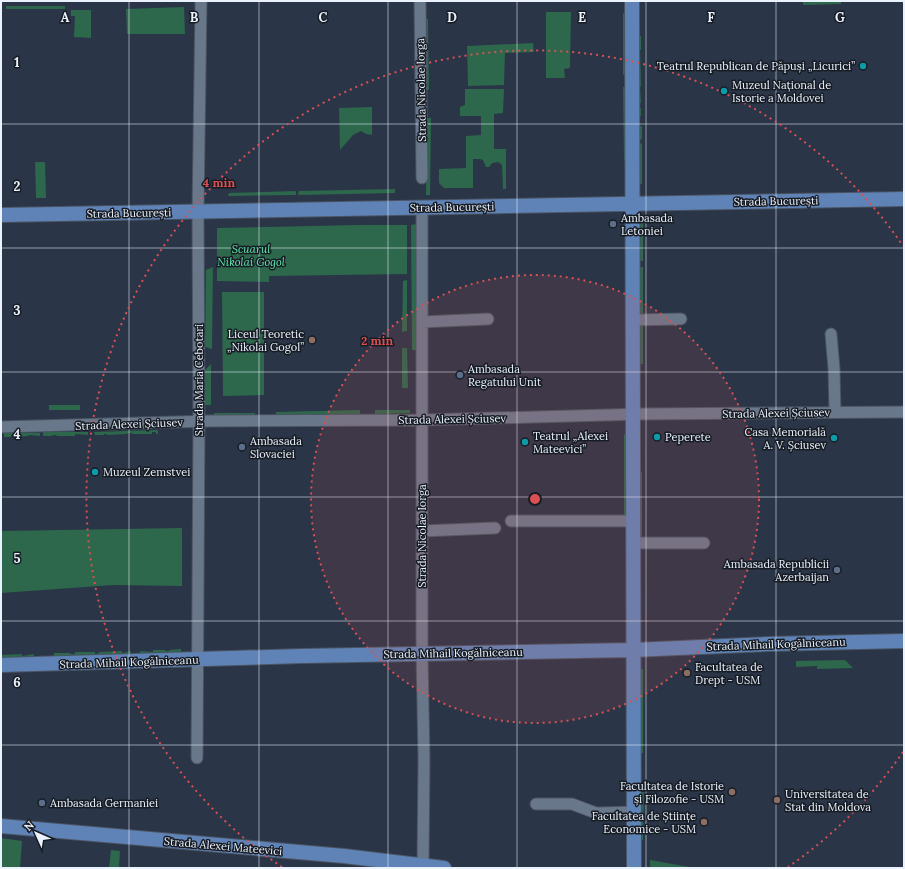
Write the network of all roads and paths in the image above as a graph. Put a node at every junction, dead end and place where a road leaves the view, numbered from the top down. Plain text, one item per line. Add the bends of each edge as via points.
1 (201, 1) edge
2 (420, 1) edge
3 (632, 1) edge
4 (422, 178) dead end
5 (904, 200) edge
6 (634, 204) junction
7 (422, 208) junction
8 (198, 212) junction
9 (1, 215) edge
10 (488, 319) dead end
11 (681, 319) dead end
12 (632, 320) junction
13 (422, 322) junction
14 (831, 334) dead end
15 (835, 412) junction
16 (904, 412) edge
17 (634, 414) junction
18 (422, 420) junction
19 (199, 421) junction
20 (1, 427) edge
21 (511, 521) dead end
22 (634, 521) junction
23 (495, 528) dead end
24 (422, 531) junction
25 (633, 543) junction
26 (704, 543) dead end
27 (904, 641) edge
28 (633, 650) junction
29 (422, 654) junction
30 (197, 660) junction
31 (1, 665) edge
32 (197, 758) dead end
33 (536, 804) dead end
34 (634, 812) junction
35 (1, 826) edge
36 (423, 865) junction
37 (444, 868) edge
38 (634, 868) edge

1 - 8 street, Strada Maria Cebotari
2 - 4 street, Strada Nicolae Iorga
3 - 6 main road
5 - 6 main road, Strada București
6 - 7 main road, Strada București
6 - 12 main road
7 - 8 main road, Strada București
7 - 13 street, Strada Nicolae Iorga
8 - 9 main road, Strada București
8 - 19 street, Strada Maria Cebotari
10 - 13 street
11 - 12 street
12 - 17 main road
13 - 18 street, Strada Nicolae Iorga
14 - 15 street
15 - 16 street, Strada Alexei Șciusev
15 - 17 street, Strada Alexei Șciusev
17 - 18 street, Strada Alexei Șciusev
17 - 22 main road
18 - 19 street, Strada Alexei Șciusev
18 - 24 street, Strada Nicolae Iorga
19 - 20 street, Strada Alexei Șciusev
19 - 30 street, Strada Maria Cebotari
21 - 22 street
22 - 25 main road
23 - 24 street
24 - 29 street, Strada Nicolae Iorga
25 - 26 street
25 - 28 main road
27 - 28 main road, Strada Mihail Kogălniceanu
28 - 29 main road, Strada Mihail Kogălniceanu
28 - 34 main road
29 - 30 main road, Strada Mihail Kogălniceanu
29 - 36 street, Strada Nicolae Iorga
30 - 31 main road, Strada Mihail Kogălniceanu
30 - 32 street, Strada Maria Cebotari
33 - 34 street via 572,804 596,813
34 - 38 main road
35 - 36 main road, Strada Alexei Mateevici
36 - 37 main road, Strada Alexei Mateevici

